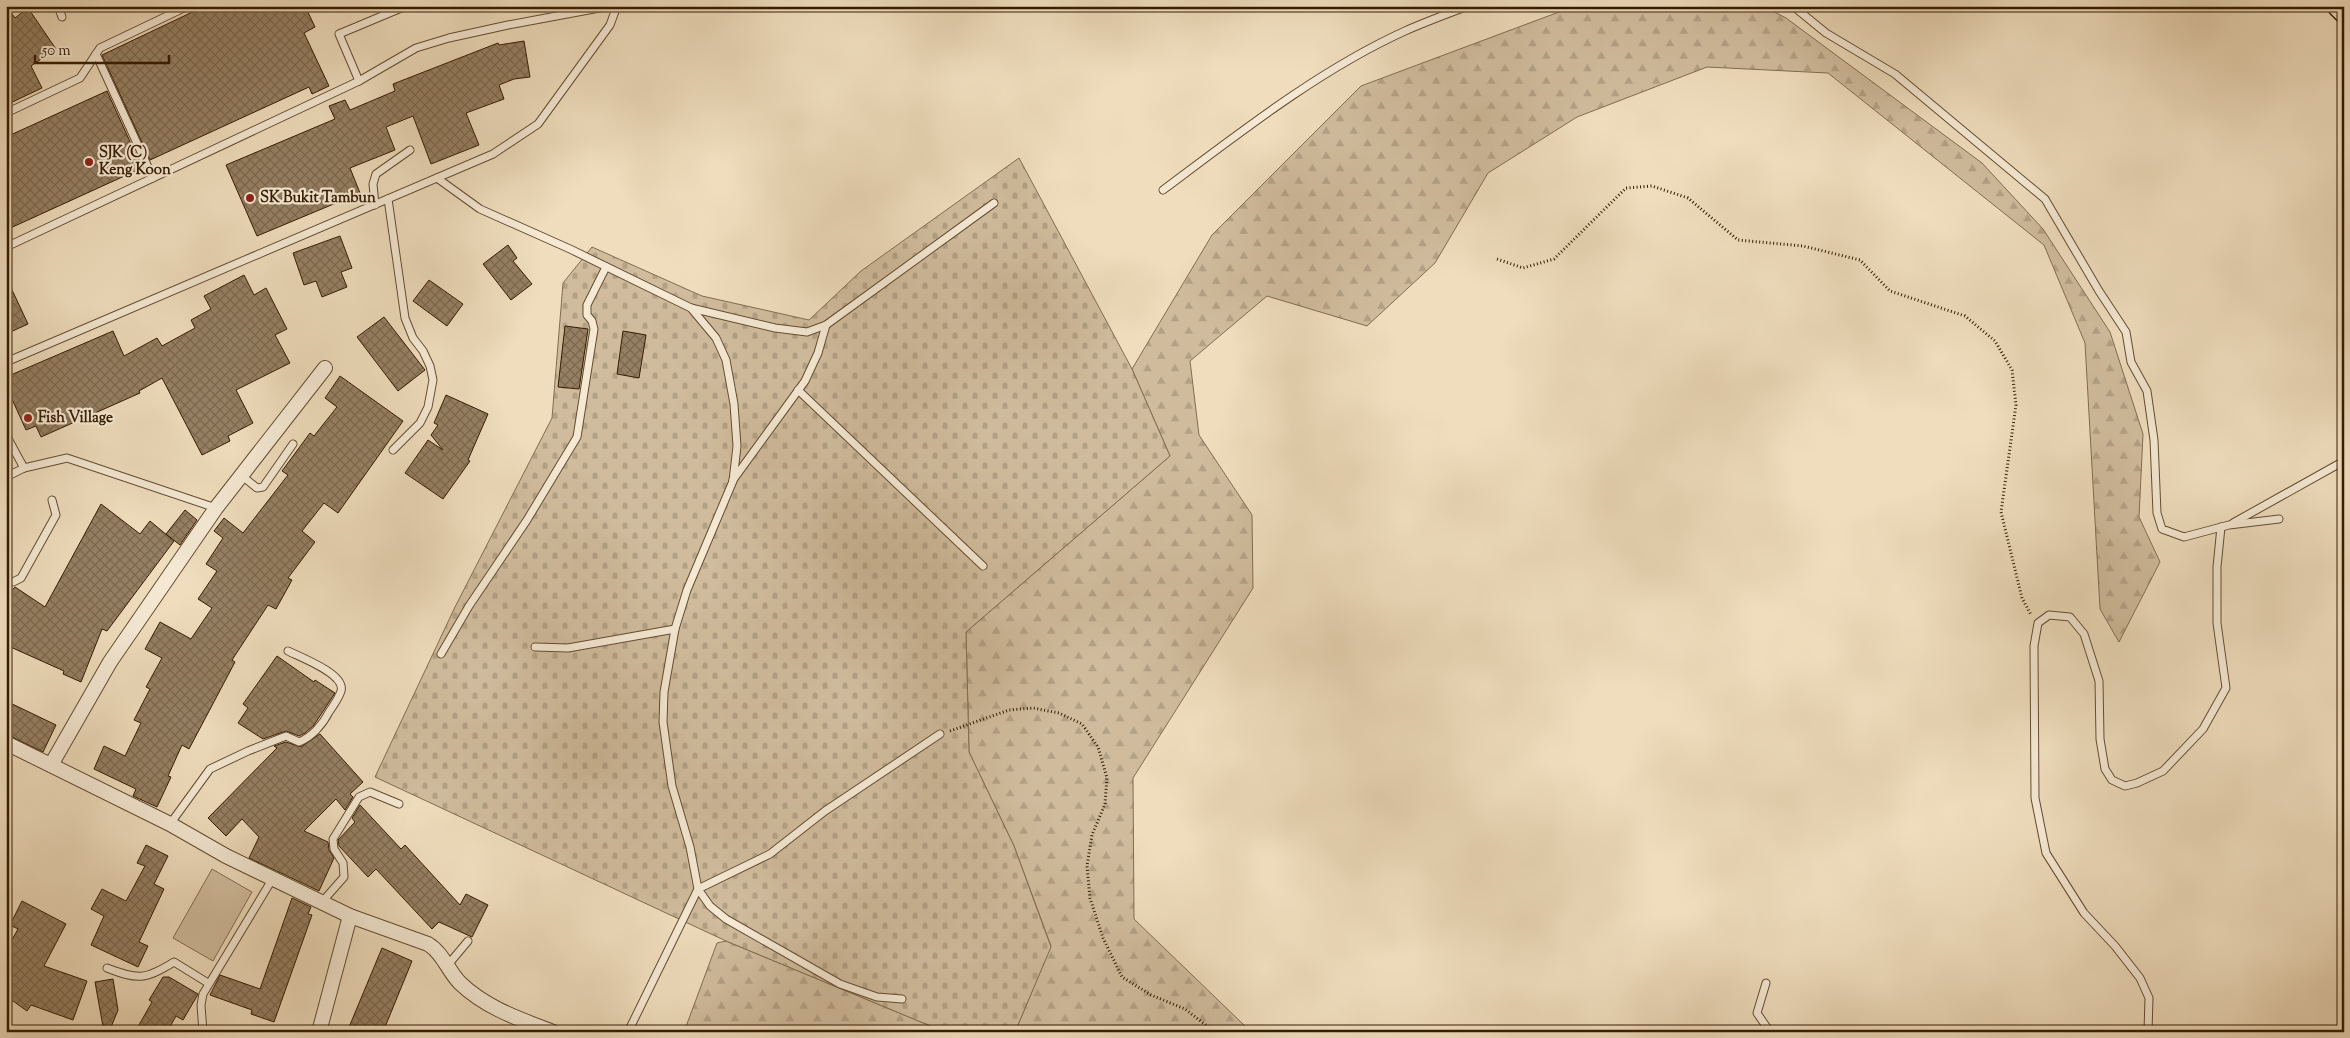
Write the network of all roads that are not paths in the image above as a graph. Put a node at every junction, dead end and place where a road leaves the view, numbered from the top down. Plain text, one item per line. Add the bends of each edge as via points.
1 (58, 6) edge
2 (188, 6) edge
3 (406, 6) edge
4 (610, 6) edge
5 (617, 6) edge
6 (1468, 6) edge
7 (1793, 6) edge
8 (2339, 6) edge
9 (2344, 11) edge
10 (62, 17) dead end
11 (96, 54) junction
12 (359, 81) junction
13 (6, 113) edge
14 (410, 150) dead end
15 (153, 178) junction
16 (437, 178) junction
17 (1163, 190) dead end
18 (388, 199) junction
19 (994, 202) dead end
20 (375, 205) junction
21 (6, 247) edge
22 (606, 267) junction
23 (691, 308) junction
24 (826, 325) junction
25 (6, 362) edge
26 (324, 368) dead end
27 (798, 390) junction
28 (6, 435) edge
29 (293, 444) dead end
30 (393, 450) dead end
31 (2344, 461) edge
32 (24, 468) junction
33 (241, 476) junction
34 (6, 477) edge
35 (733, 481) junction
36 (52, 500) dead end
37 (216, 508) junction
38 (2279, 519) dead end
39 (2229, 525) junction
40 (2221, 527) junction
41 (983, 566) dead end
42 (6, 580) edge
43 (675, 629) junction
44 (535, 647) dead end
45 (288, 651) dead end
46 (441, 654) dead end
47 (940, 734) road end
48 (6, 743) edge
49 (51, 765) junction
50 (399, 804) dead end
51 (170, 824) junction
52 (273, 877) junction
53 (698, 889) junction
54 (322, 902) junction
55 (350, 916) junction
56 (468, 941) dead end
57 (447, 966) junction
58 (106, 968) dead end
59 (1766, 982) dead end
60 (208, 984) junction
61 (902, 999) dead end
62 (203, 1032) edge
63 (319, 1032) edge
64 (553, 1032) edge
65 (628, 1032) edge
66 (1770, 1032) edge
67 (2148, 1032) edge

1 - 10 lane
2 - 11 lane via 100,48
3 - 12 lane via 339,34
4 - 12 lane via 432,42
5 - 16 lane via 610,25 538,124 493,154
6 - 17 lane via 1404,31 1344,63 1242,130
7 - 40 lane via 1826,33 1894,74 2045,199 2126,332 2131,362 2147,391 2154,440 2157,513 2162,529 2184,537
8 - 9 main road
11 - 13 lane via 80,78
11 - 15 lane
12 - 15 lane
14 - 20 lane via 376,174 373,184
15 - 21 lane
16 - 18 lane
16 - 22 lane via 480,209
18 - 20 lane
18 - 30 lane via 405,318 413,338 424,351 432,380 428,407 420,424
19 - 24 lane
20 - 25 lane
22 - 23 lane
22 - 46 lane via 587,305 587,315 594,328 577,438
23 - 24 lane via 775,328 807,332
23 - 35 lane via 716,338 730,377 736,446
24 - 27 lane via 818,353
26 - 33 street
27 - 35 lane
27 - 41 lane
28 - 32 lane
29 - 33 lane via 263,487 257,488
31 - 39 lane
32 - 34 lane
32 - 37 lane via 67,458
33 - 37 street
35 - 43 lane via 687,590
36 - 42 lane via 56,515 22,578 13,582
37 - 49 street via 110,662
38 - 39 lane
39 - 40 lane
40 - 67 lane via 2217,623 2226,688 2204,729 2163,772 2125,786 2112,780 2105,769 2100,739 2099,681 2084,634 2070,617 2049,615 2038,623 2034,646 2036,798 2046,853 2084,913 2140,978 2150,998
43 - 44 lane via 568,648
43 - 53 lane via 664,692 663,722 672,786 690,847
45 - 51 lane via 334,675 340,683 342,690 325,719 307,739 299,742 286,736 210,769
47 - 53 lane via 825,811 770,854
48 - 49 street
49 - 51 street
50 - 54 lane via 370,792 359,797 333,839 334,849 343,863 344,876
51 - 52 street via 226,856
52 - 54 street
52 - 60 lane
53 - 61 lane via 710,906 726,919 840,984 876,997
53 - 65 lane
54 - 55 street
55 - 57 street via 428,944 437,950
55 - 63 street
56 - 57 lane
57 - 64 street via 458,981 494,1008
58 - 60 lane via 146,977 174,962
59 - 66 lane via 1757,1013
60 - 62 lane via 201,1005

